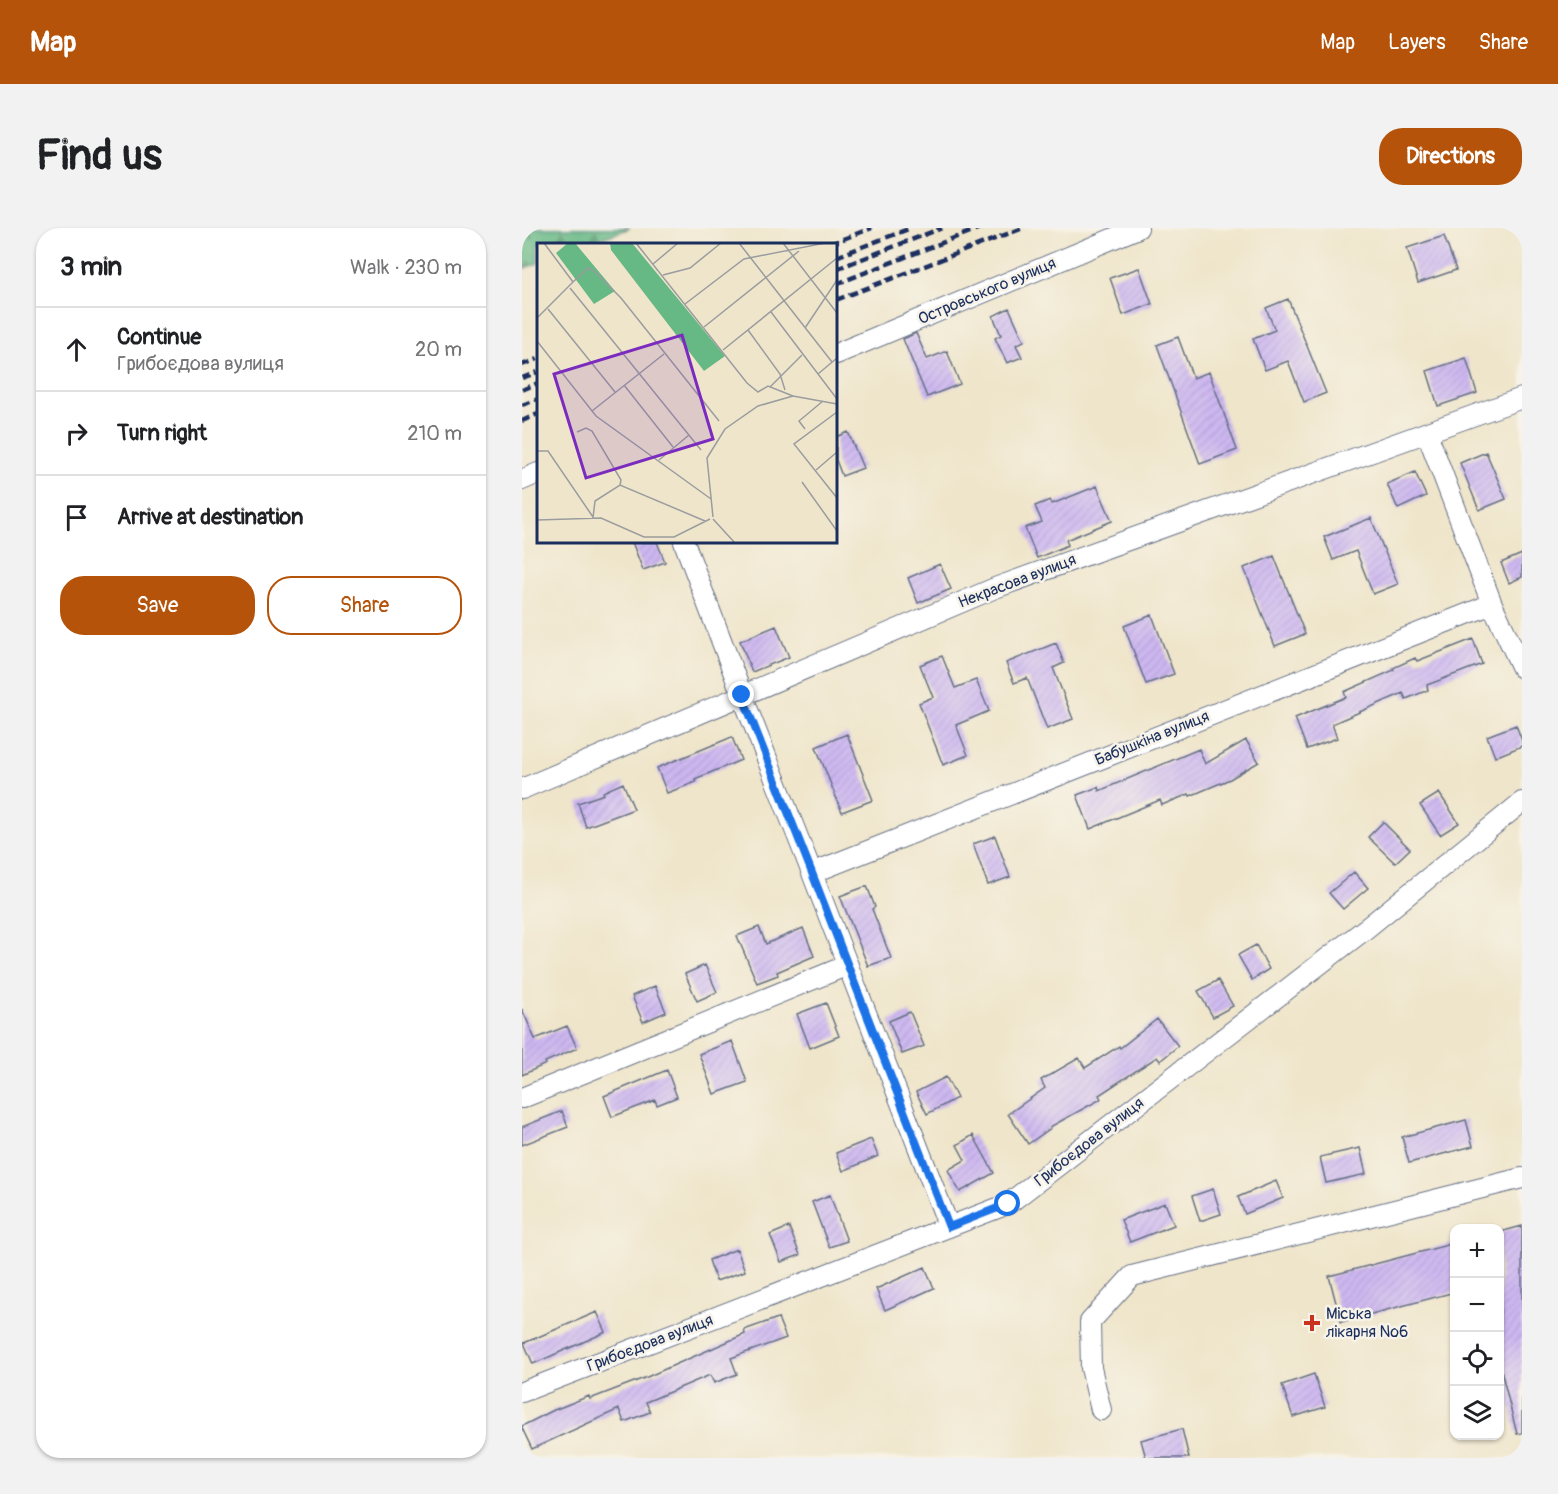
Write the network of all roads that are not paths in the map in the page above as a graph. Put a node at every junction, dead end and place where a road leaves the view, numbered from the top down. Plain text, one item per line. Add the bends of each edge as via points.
1 (1138, 228) edge
2 (837, 354) edge
3 (1522, 398) edge
4 (1427, 433) junction
5 (537, 473) edge
6 (522, 480) edge
7 (684, 543) edge
8 (1492, 604) junction
9 (1522, 668) edge
10 (742, 695) junction
11 (522, 789) edge
12 (1522, 802) edge
13 (812, 873) junction
14 (848, 965) junction
15 (522, 1098) edge
16 (1522, 1178) edge
17 (949, 1227) junction
18 (522, 1392) edge
19 (1101, 1410) dead end

1 - 2 street, Островського вулиця
3 - 4 street, Некрасова вулиця
4 - 8 street
4 - 10 street, Некрасова вулиця via 995,588
5 - 6 street
7 - 10 street
8 - 9 street
8 - 13 street, Бабушкіна вулиця
10 - 11 street, Некрасова вулиця
10 - 13 street
12 - 17 street, Грибоєдова вулиця via 1368,927 1008,1204
13 - 14 street
14 - 15 street
14 - 17 street
16 - 19 street via 1132,1276 1090,1322 1091,1368
17 - 18 street, Грибоєдова вулиця

